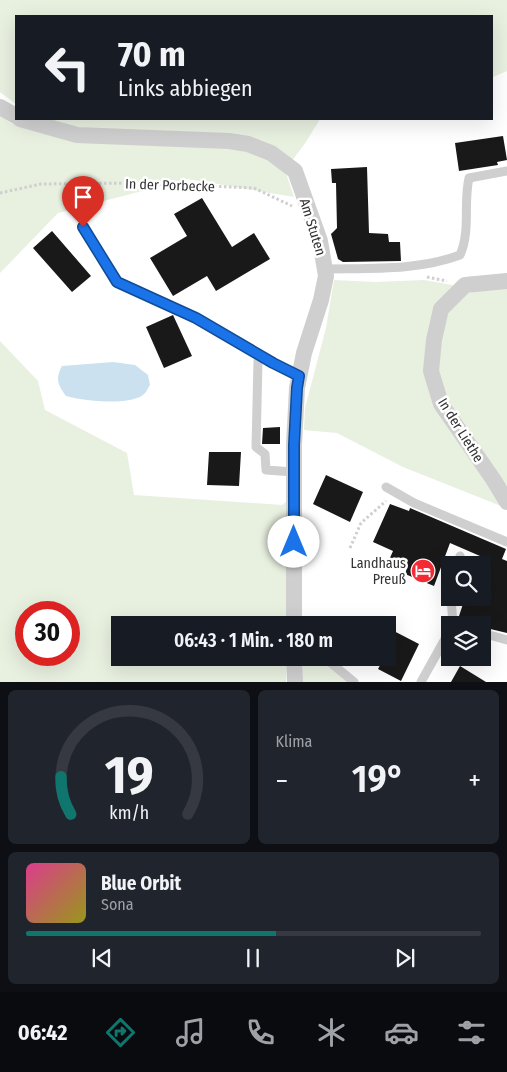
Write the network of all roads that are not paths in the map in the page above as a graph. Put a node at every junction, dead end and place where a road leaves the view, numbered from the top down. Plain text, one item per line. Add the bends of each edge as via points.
1 (0, 106) edge
2 (15, 115) edge
3 (24, 120) edge
4 (507, 171) edge
5 (83, 227) dead end
6 (325, 270) junction
7 (507, 281) edge
8 (261, 356) junction
9 (299, 376) junction
10 (294, 472) junction
11 (386, 487) dead end
12 (507, 502) edge
13 (507, 542) edge
14 (294, 616) edge
15 (491, 636) edge
16 (507, 640) edge
17 (441, 647) edge
18 (294, 666) edge
19 (335, 666) edge
20 (295, 682) edge
21 (354, 682) edge
22 (421, 682) edge

1 - 2 street
3 - 6 street, Am Stuten via 76,135 229,141 271,152 296,171 320,241
4 - 6 lane via 469,178 467,228 460,255 411,266
5 - 8 lane via 117,282 189,314
6 - 9 street, Am Stuten via 322,300
7 - 12 street, In der Liethe via 465,285 441,309 431,371 441,404
8 - 9 lane
8 - 10 lane via 258,361 256,448 265,454 266,470
9 - 10 street, Am Stuten
10 - 14 street, Am Stuten
11 - 13 lane via 414,503
15 - 16 lane
17 - 22 lane
18 - 20 street
19 - 21 lane

